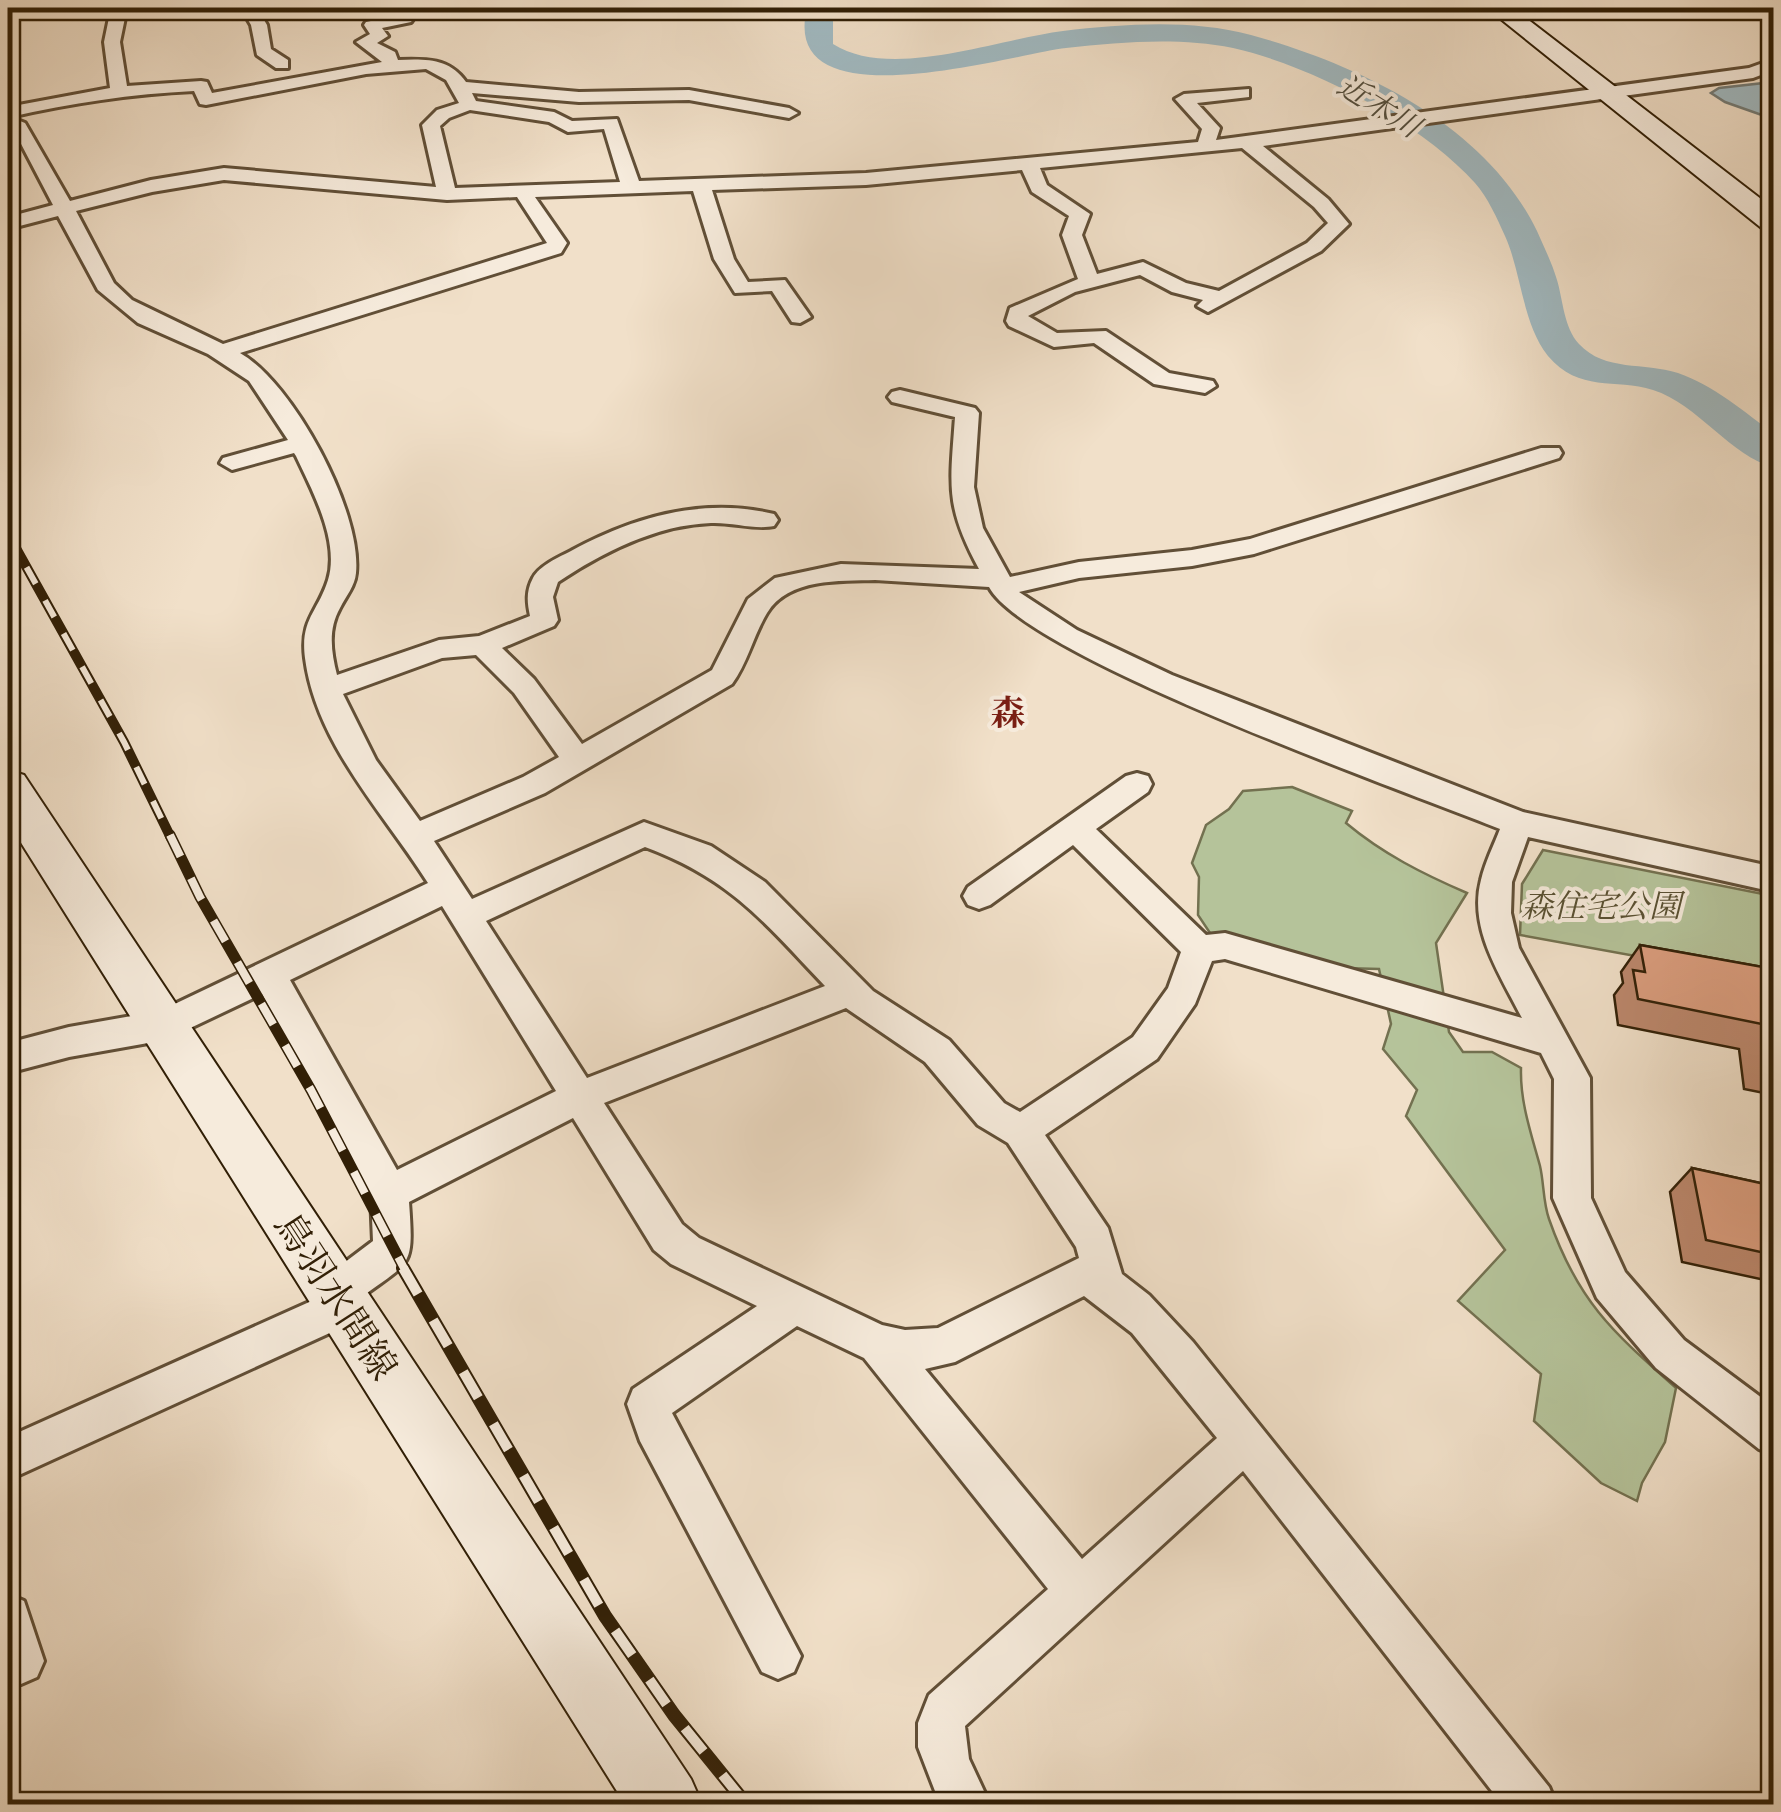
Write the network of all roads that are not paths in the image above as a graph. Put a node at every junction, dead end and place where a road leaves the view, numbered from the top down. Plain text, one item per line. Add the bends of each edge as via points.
1 (35, 8) edge
2 (119, 8) edge
3 (249, 8) edge
4 (398, 8) edge
5 (1499, 8) edge
6 (8, 11) edge
7 (282, 64) dead end
8 (1774, 64) edge
9 (392, 67) junction
10 (119, 92) junction
11 (1244, 93) dead end
12 (1607, 93) junction
13 (466, 96) junction
14 (8, 112) edge
15 (789, 113) dead end
16 (8, 122) edge
17 (1246, 143) junction
18 (1205, 147) junction
19 (1030, 164) junction
20 (701, 186) junction
21 (631, 188) junction
22 (522, 191) junction
23 (447, 194) junction
24 (63, 208) junction
25 (8, 223) edge
26 (1774, 224) edge
27 (1090, 284) junction
28 (800, 317) dead end
29 (221, 352) junction
30 (1204, 386) dead end
31 (900, 398) dead end
32 (299, 444) junction
33 (1550, 453) dead end
34 (232, 463) dead end
35 (765, 520) dead end
36 (999, 583) junction
37 (483, 645) junction
38 (329, 688) junction
39 (577, 760) junction
40 (1138, 784) dead end
41 (8, 786) edge
42 (1518, 823) junction
43 (1075, 828) junction
44 (415, 836) junction
45 (1774, 880) edge
46 (979, 896) dead end
47 (457, 902) junction
48 (1199, 949) junction
49 (268, 972) junction
50 (851, 991) junction
51 (165, 1026) junction
52 (1554, 1042) junction
53 (8, 1058) edge
54 (578, 1098) junction
55 (1021, 1131) junction
56 (390, 1192) junction
57 (1104, 1283) junction
58 (338, 1300) junction
59 (796, 1303) junction
60 (878, 1344) junction
61 (1774, 1434) edge
62 (1246, 1440) junction
63 (8, 1459) edge
64 (1079, 1591) junction
65 (8, 1617) edge
66 (778, 1656) dead end
67 (21, 1660) dead end
68 (666, 1804) edge
69 (966, 1804) edge
70 (1532, 1804) edge

1 - 6 street
2 - 10 street via 110,35
3 - 7 street via 263,51
4 - 9 street via 405,19 372,25 380,36 364,42 388,56
5 - 12 street
8 - 12 street via 1753,73
9 - 10 street via 206,100 201,86
9 - 13 street via 442,67
10 - 14 street
11 - 18 street via 1184,100 1211,128
12 - 17 street
12 - 26 street
13 - 15 street via 689,95
13 - 21 street via 554,117 568,127 612,123
13 - 23 street via 432,125
16 - 24 street via 28,140
17 - 18 street
17 - 27 street via 1338,224 1314,247 1214,302 1143,268
18 - 19 street
19 - 20 street
19 - 27 street via 1039,188 1080,214 1072,236
20 - 21 street
20 - 28 street via 724,259 742,289 778,284
21 - 22 street
22 - 23 street
22 - 29 street via 557,244 554,249
23 - 24 street via 224,174
24 - 25 street
24 - 29 street via 122,306
27 - 30 street via 1018,313 1017,321 1054,340 1098,336 1162,379
29 - 32 street via 273,393
31 - 36 street via 968,413 962,486 967,514
32 - 34 street
32 - 38 street via 338,528 343,574 316,629
33 - 36 street via 1254,546
35 - 37 street via 718,514 683,519 608,544 546,578 540,598 544,620
36 - 39 street via 831,572 781,585 755,608 736,661 722,676
36 - 42 street via 1007,596 1067,636 1162,682
37 - 38 street via 439,649
37 - 39 street via 524,686
38 - 44 street via 352,747
39 - 44 street
40 - 43 street
41 - 51 street, 鳥羽水間線
42 - 45 street
42 - 52 street via 1496,882 1495,913 1503,949
43 - 46 street
43 - 48 street
44 - 47 street
47 - 49 street
47 - 50 street via 644,834 700,855 754,891
47 - 54 street
48 - 52 street via 1224,946
48 - 55 street via 1183,994 1145,1048
49 - 51 street
49 - 56 street
50 - 54 street
50 - 55 street via 938,1051 991,1114
51 - 53 street
51 - 58 street, 鳥羽水間線
52 - 61 street via 1572,1078 1572,1198 1611,1285 1670,1354
54 - 56 street
54 - 59 street via 668,1237
55 - 57 street via 1094,1241
56 - 58 street via 393,1250
57 - 60 street via 1081,1276 1060,1284 941,1348
57 - 62 street via 1123,1295
58 - 63 street
58 - 68 street, 鳥羽水間線
59 - 60 street
59 - 66 street via 648,1404
60 - 64 street
62 - 64 street
62 - 70 street
64 - 69 street via 946,1712 939,1726
65 - 67 street

